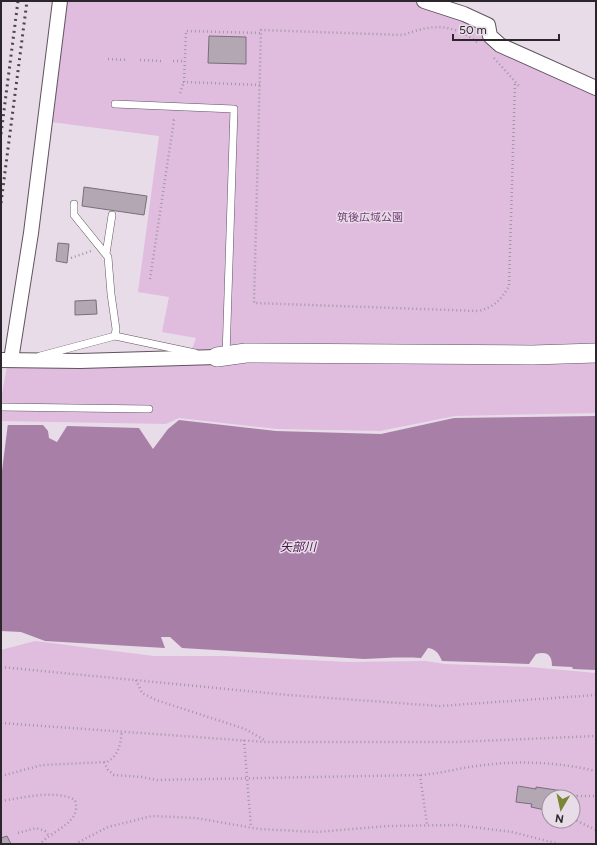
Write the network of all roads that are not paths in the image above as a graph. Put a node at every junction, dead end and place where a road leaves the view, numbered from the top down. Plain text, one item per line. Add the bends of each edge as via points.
1 (60, 1) edge
2 (424, 1) edge
3 (596, 88) edge
4 (115, 104) dead end
5 (74, 204) dead end
6 (112, 215) dead end
7 (106, 254) junction
8 (115, 336) junction
9 (596, 353) edge
10 (222, 357) junction
11 (11, 360) edge
12 (1, 407) edge
13 (149, 409) dead end

1 - 11 street via 31,233
2 - 3 street via 488,25 490,36 500,45
4 - 10 lane via 234,108
5 - 7 lane via 74,215
6 - 7 lane
7 - 8 lane via 111,278
8 - 10 lane
8 - 11 lane
9 - 10 street via 532,355 246,352
10 - 11 street
12 - 13 lane

